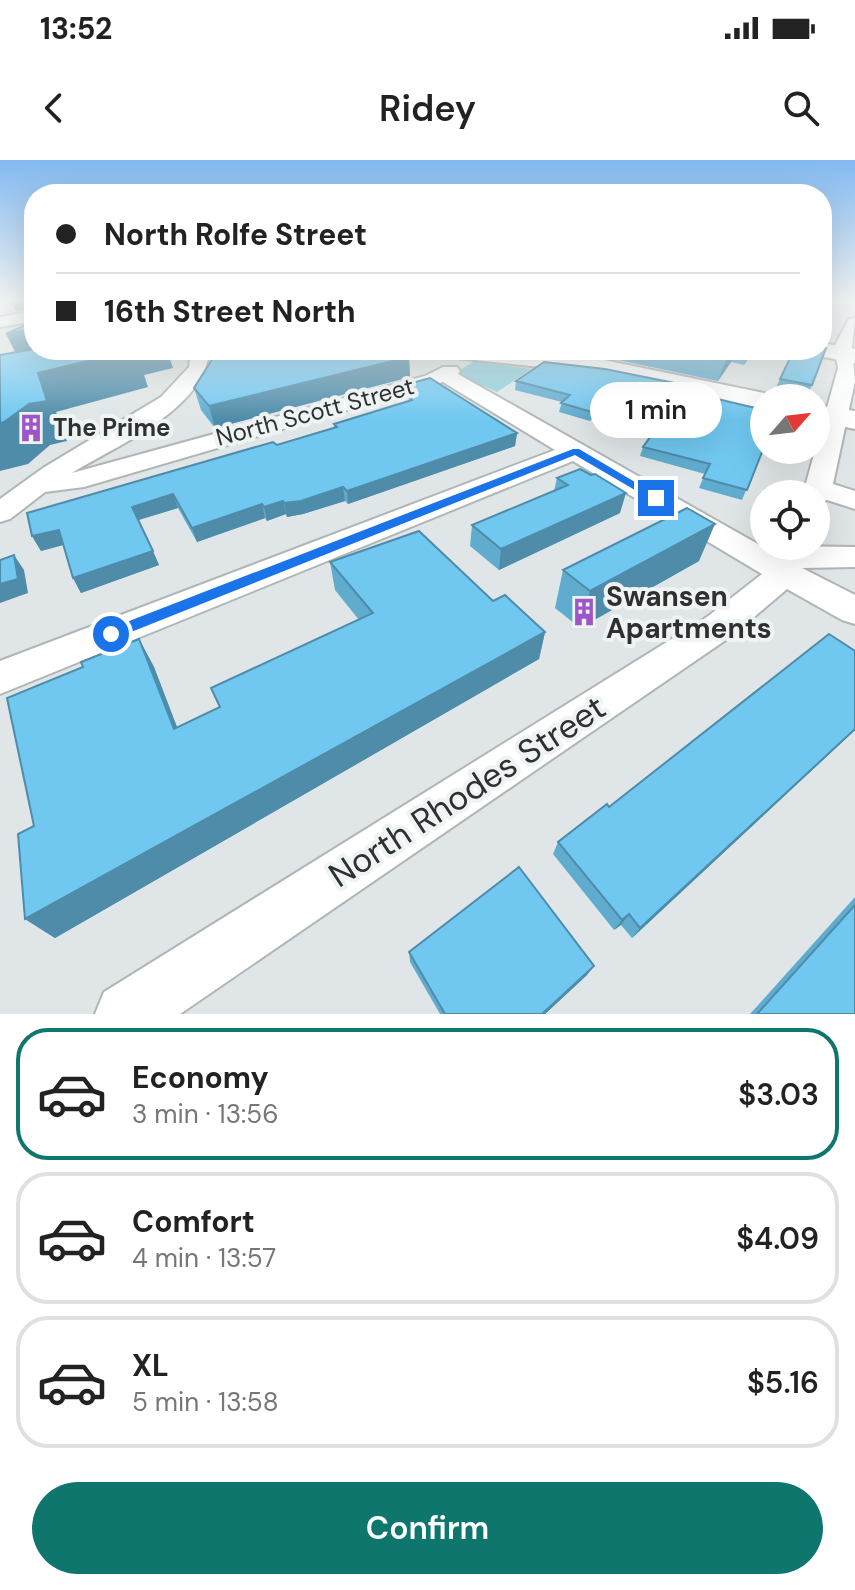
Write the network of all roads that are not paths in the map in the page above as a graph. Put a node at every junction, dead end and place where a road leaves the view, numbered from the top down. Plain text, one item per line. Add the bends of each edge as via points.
1 (851, 355) edge
2 (200, 360) edge
3 (448, 360) edge
4 (452, 360) edge
5 (470, 360) edge
6 (750, 398) edge
7 (836, 417) edge
8 (128, 428) junction
9 (576, 451) junction
10 (158, 456) junction
11 (820, 480) edge
12 (39, 484) junction
13 (830, 495) edge
14 (855, 500) edge
15 (0, 513) edge
16 (750, 536) edge
17 (855, 557) edge
18 (830, 559) edge
19 (792, 560) edge
20 (796, 560) edge
21 (855, 611) edge
22 (0, 678) edge
23 (126, 1014) edge

1 - 7 street
2 - 8 street via 185,388
3 - 10 street, North Scott Street
4 - 9 street
5 - 6 main road via 604,367
7 - 11 street
8 - 10 street
8 - 12 street
9 - 16 street
9 - 22 street
10 - 12 street, North Scott Street via 74,481
12 - 15 street
13 - 14 street
17 - 18 street
19 - 23 street, North Rhodes Street via 759,598 720,626
20 - 21 street

